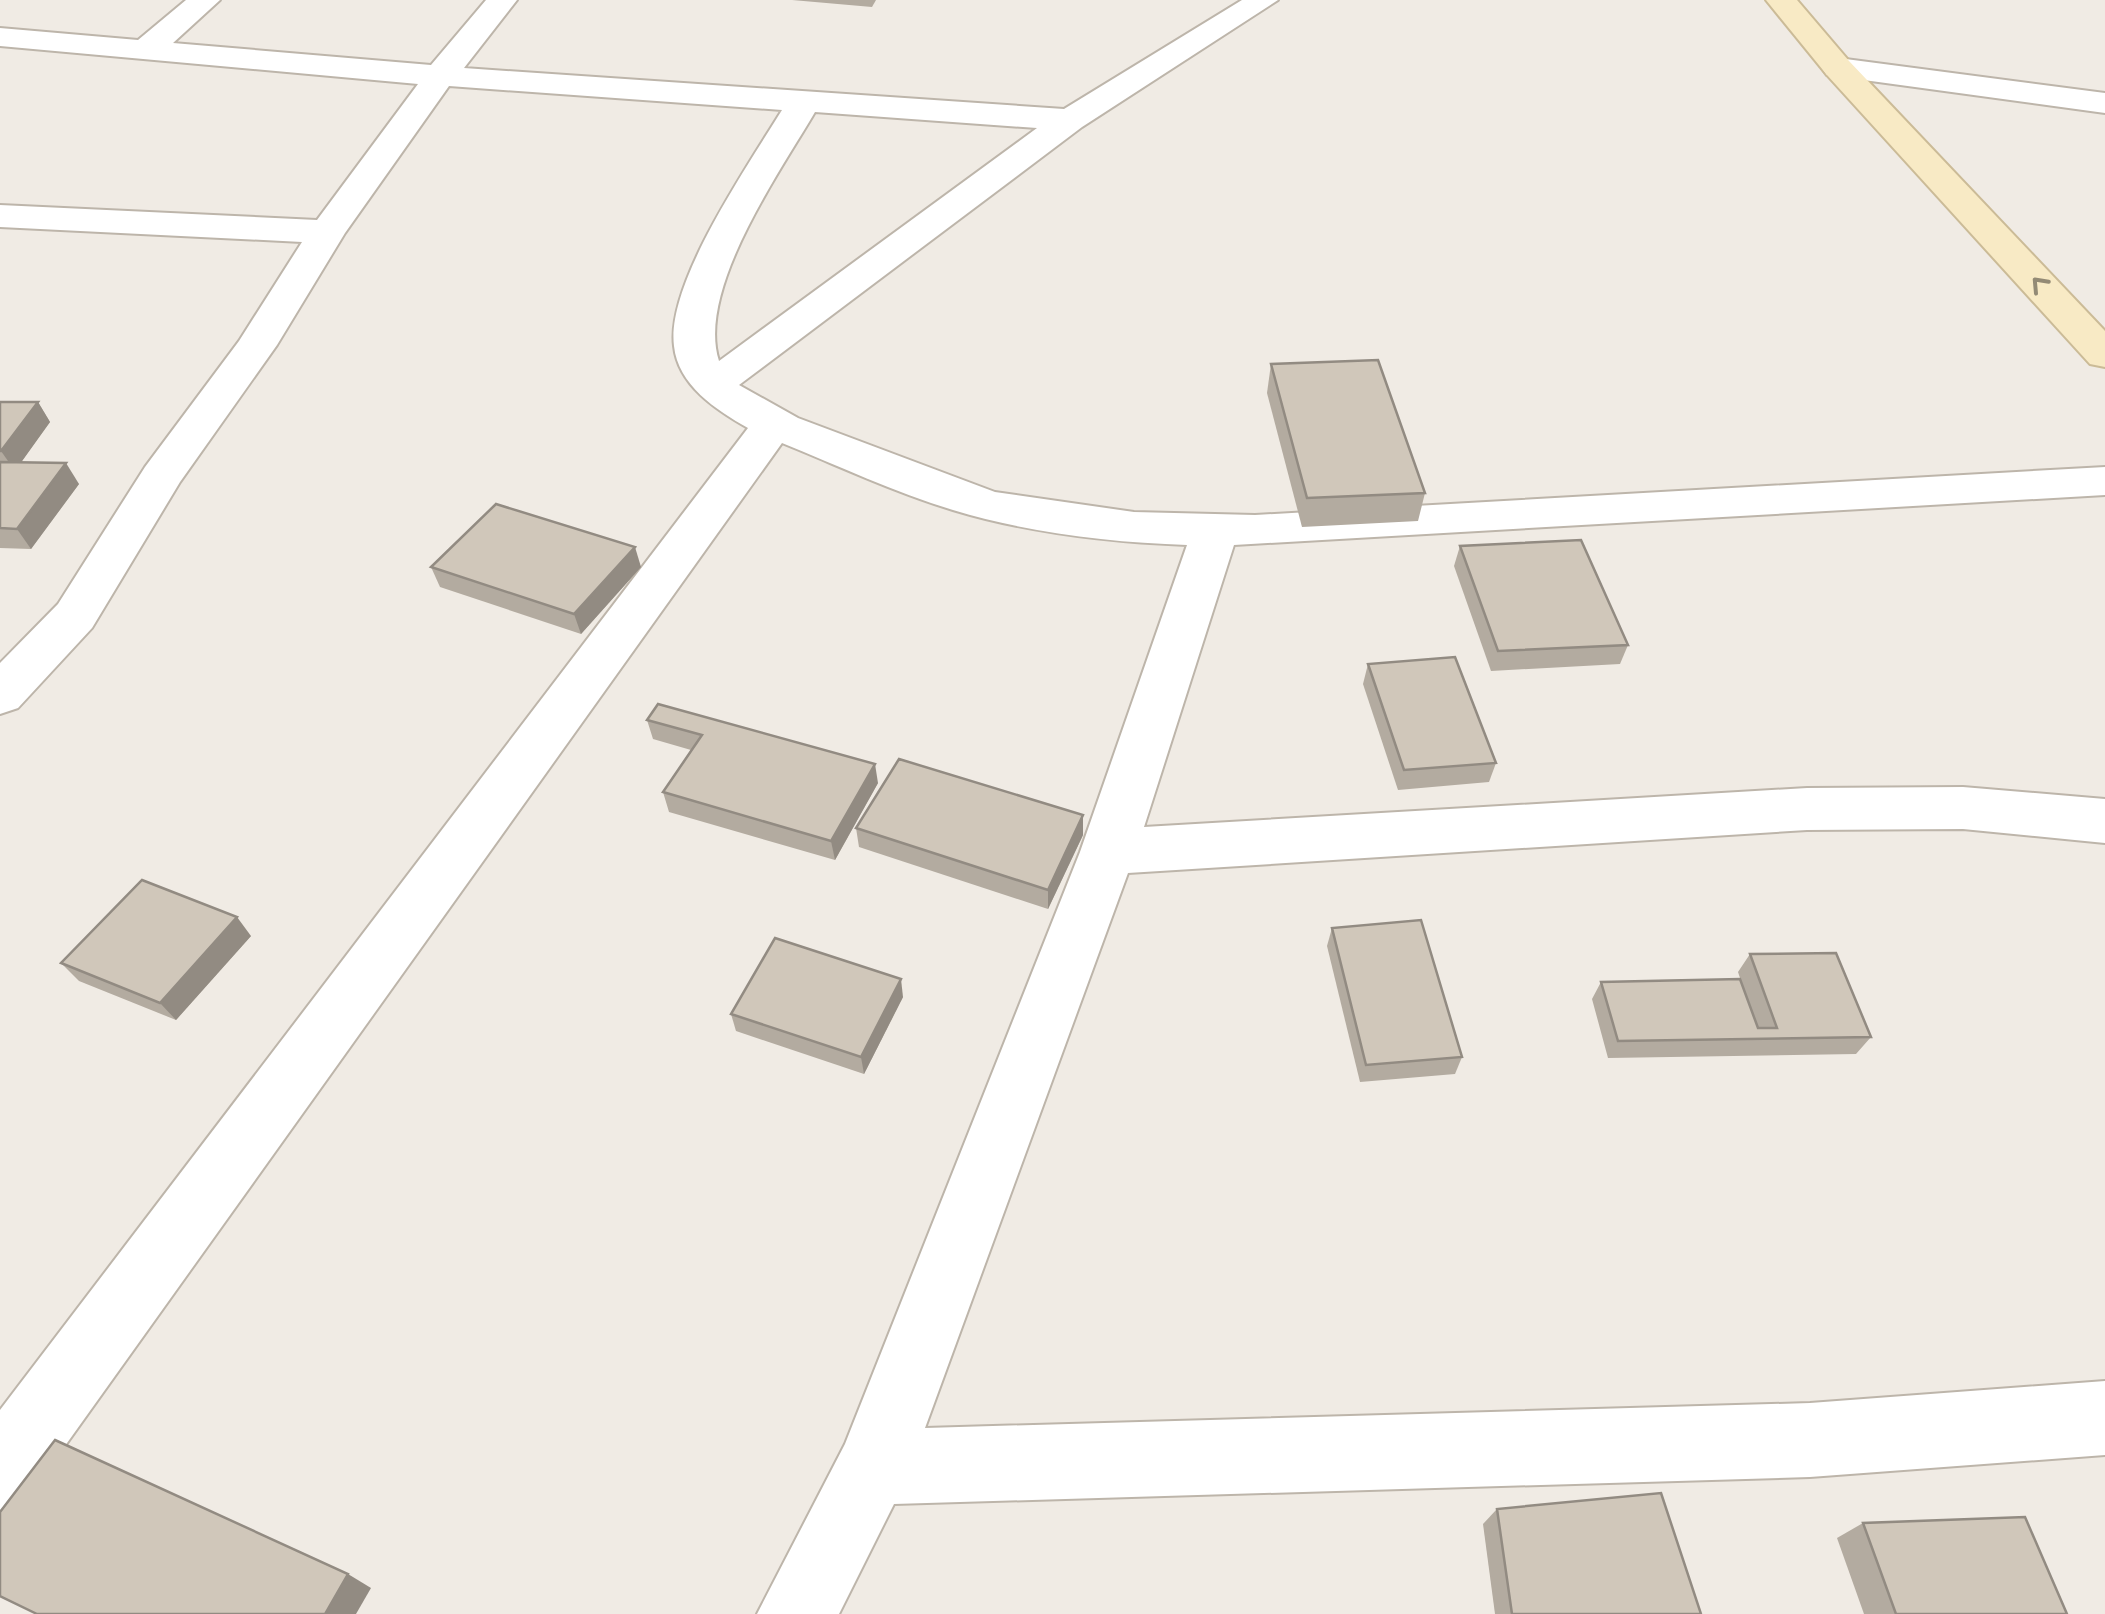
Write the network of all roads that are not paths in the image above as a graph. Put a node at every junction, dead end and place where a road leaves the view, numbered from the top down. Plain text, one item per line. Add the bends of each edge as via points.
1 (205, 0) edge
2 (502, 0) edge
3 (1264, 0) edge
4 (1781, 0) edge
5 (0, 37) edge
6 (147, 48) junction
7 (1838, 68) junction
8 (440, 76) junction
9 (804, 102) junction
10 (2105, 104) edge
11 (1070, 120) junction
12 (0, 216) edge
13 (327, 232) junction
14 (2105, 355) edge
15 (713, 386) junction
16 (774, 424) junction
17 (2105, 481) edge
18 (1216, 528) junction
19 (0, 695) edge
20 (2105, 821) edge
21 (1108, 852) junction
22 (2105, 1418) edge
23 (873, 1467) junction
24 (0, 1472) edge
25 (797, 1614) edge

1 - 6 street
2 - 8 street
3 - 11 street
4 - 7 main road
5 - 6 street
6 - 8 street
7 - 10 street
14 -> 7 main road
8 - 9 street
8 - 13 street
9 - 11 street
9 - 15 street via 742,207 696,308 694,347
11 - 15 street
12 - 13 street
13 - 19 street via 74,616
15 - 16 street
16 - 18 street via 957,497 1018,513
16 - 24 street
17 - 18 street
18 - 21 street
20 - 21 street via 1963,808 1807,809
21 - 23 street
22 - 23 street via 1810,1440
23 - 25 street

